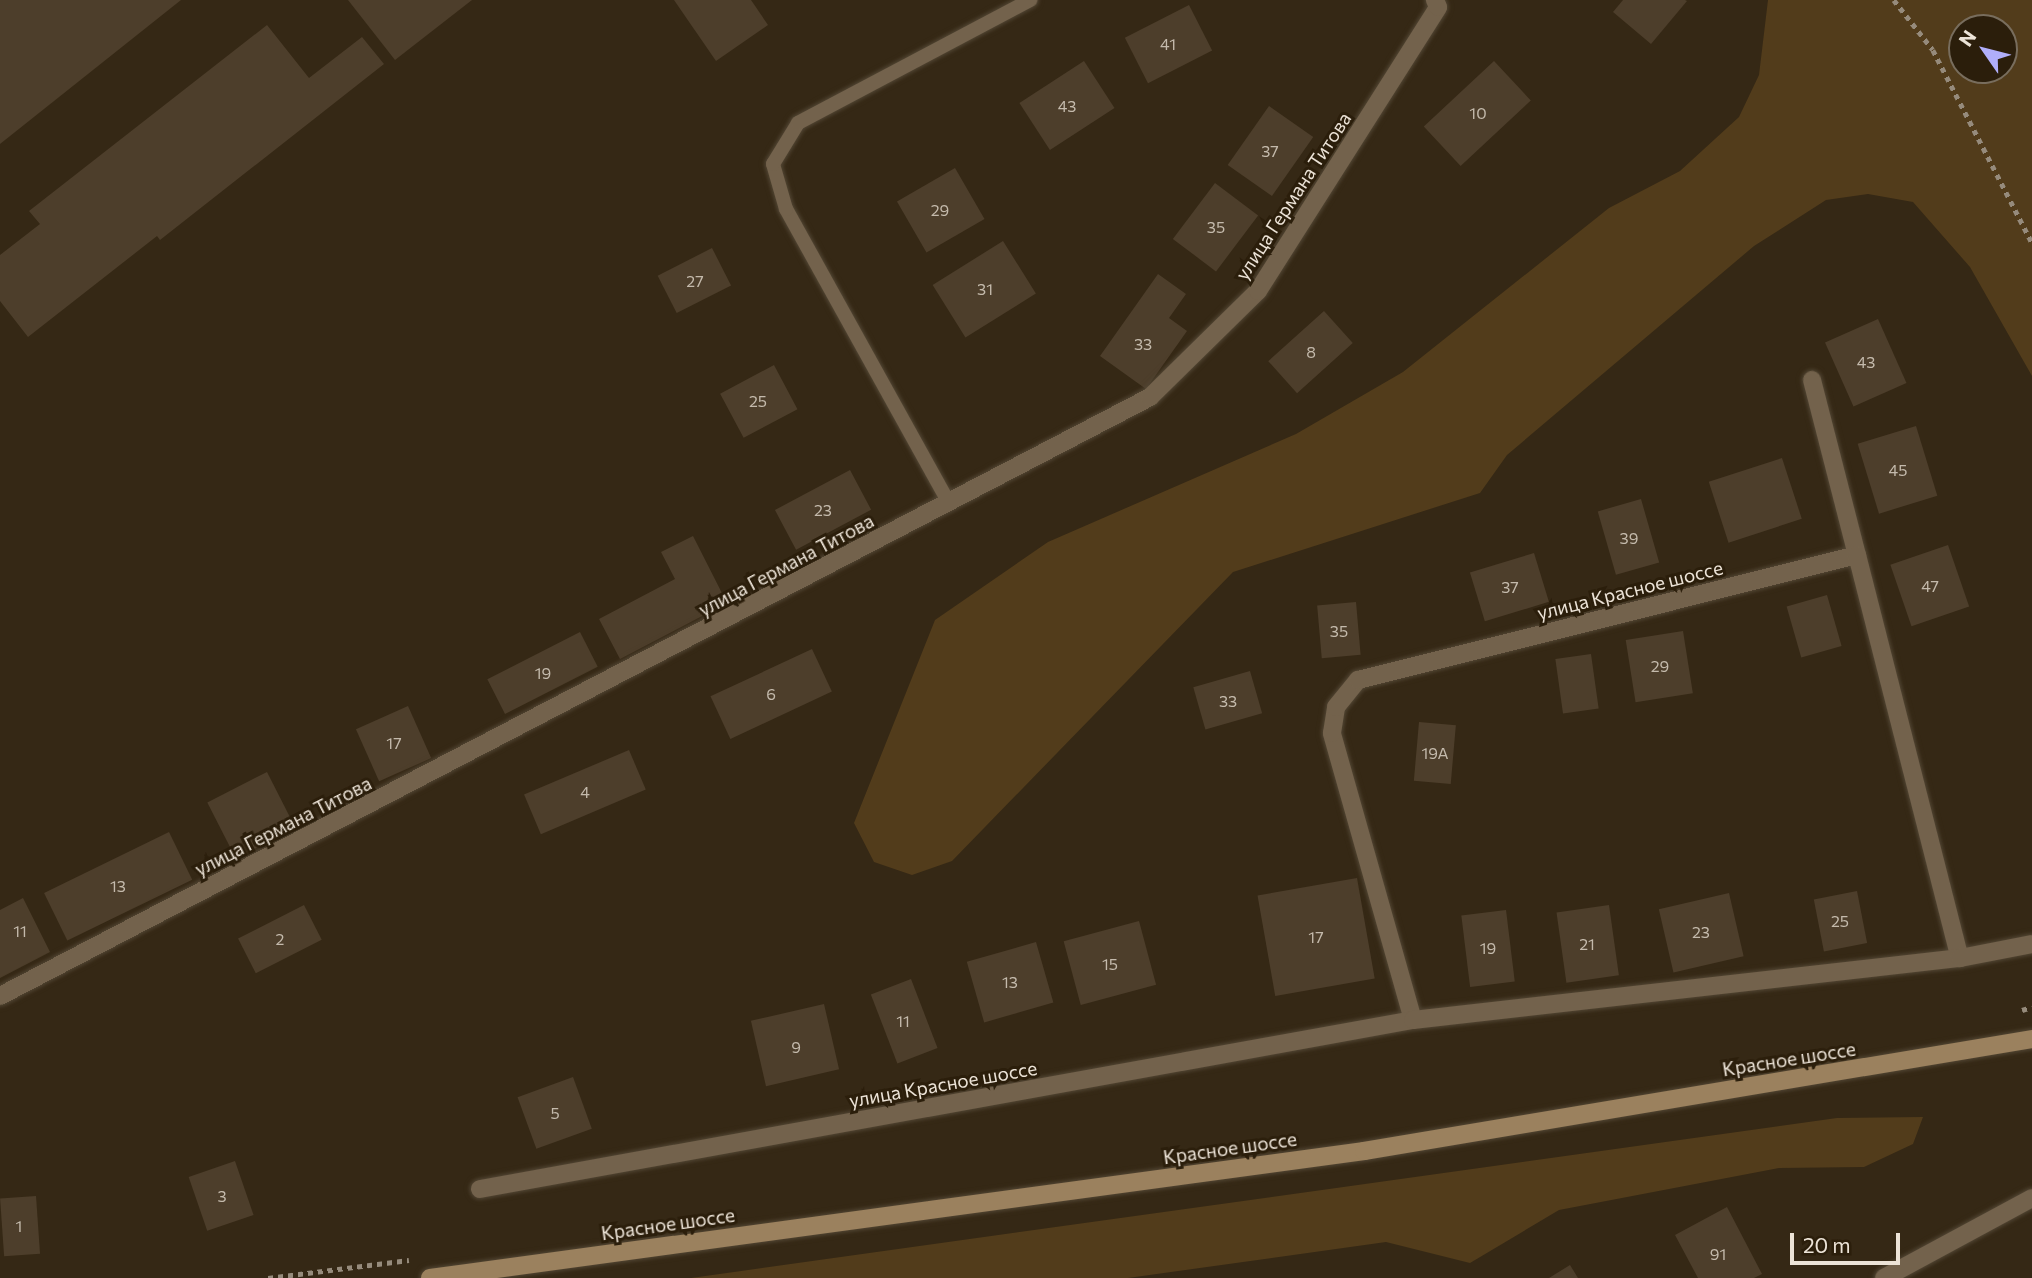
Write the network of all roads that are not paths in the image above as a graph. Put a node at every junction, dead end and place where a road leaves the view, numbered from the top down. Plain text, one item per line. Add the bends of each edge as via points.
1 (1030, 0) edge
2 (1435, 0) edge
3 (1812, 380) dead end
4 (949, 503) junction
5 (1857, 555) junction
6 (2032, 944) edge
7 (1960, 958) junction
8 (0, 996) edge
9 (1413, 1020) junction
10 (2032, 1039) edge
11 (480, 1189) dead end
12 (2032, 1198) edge
13 (430, 1278) edge
14 (1884, 1278) edge

1 - 4 lane via 798,123 773,164 786,209
2 - 4 street, улица Германа Титова via 1438,7 1258,291 1150,397
3 - 5 street
4 - 8 street, улица Германа Титова
5 - 7 street
5 - 9 street, улица Красное шоссе via 1358,680 1336,706 1332,733
6 - 7 street, улица Красное шоссе
7 - 9 street, улица Красное шоссе
9 - 11 street, улица Красное шоссе
10 - 13 main road, Красное шоссе via 1363,1151
12 - 14 street

